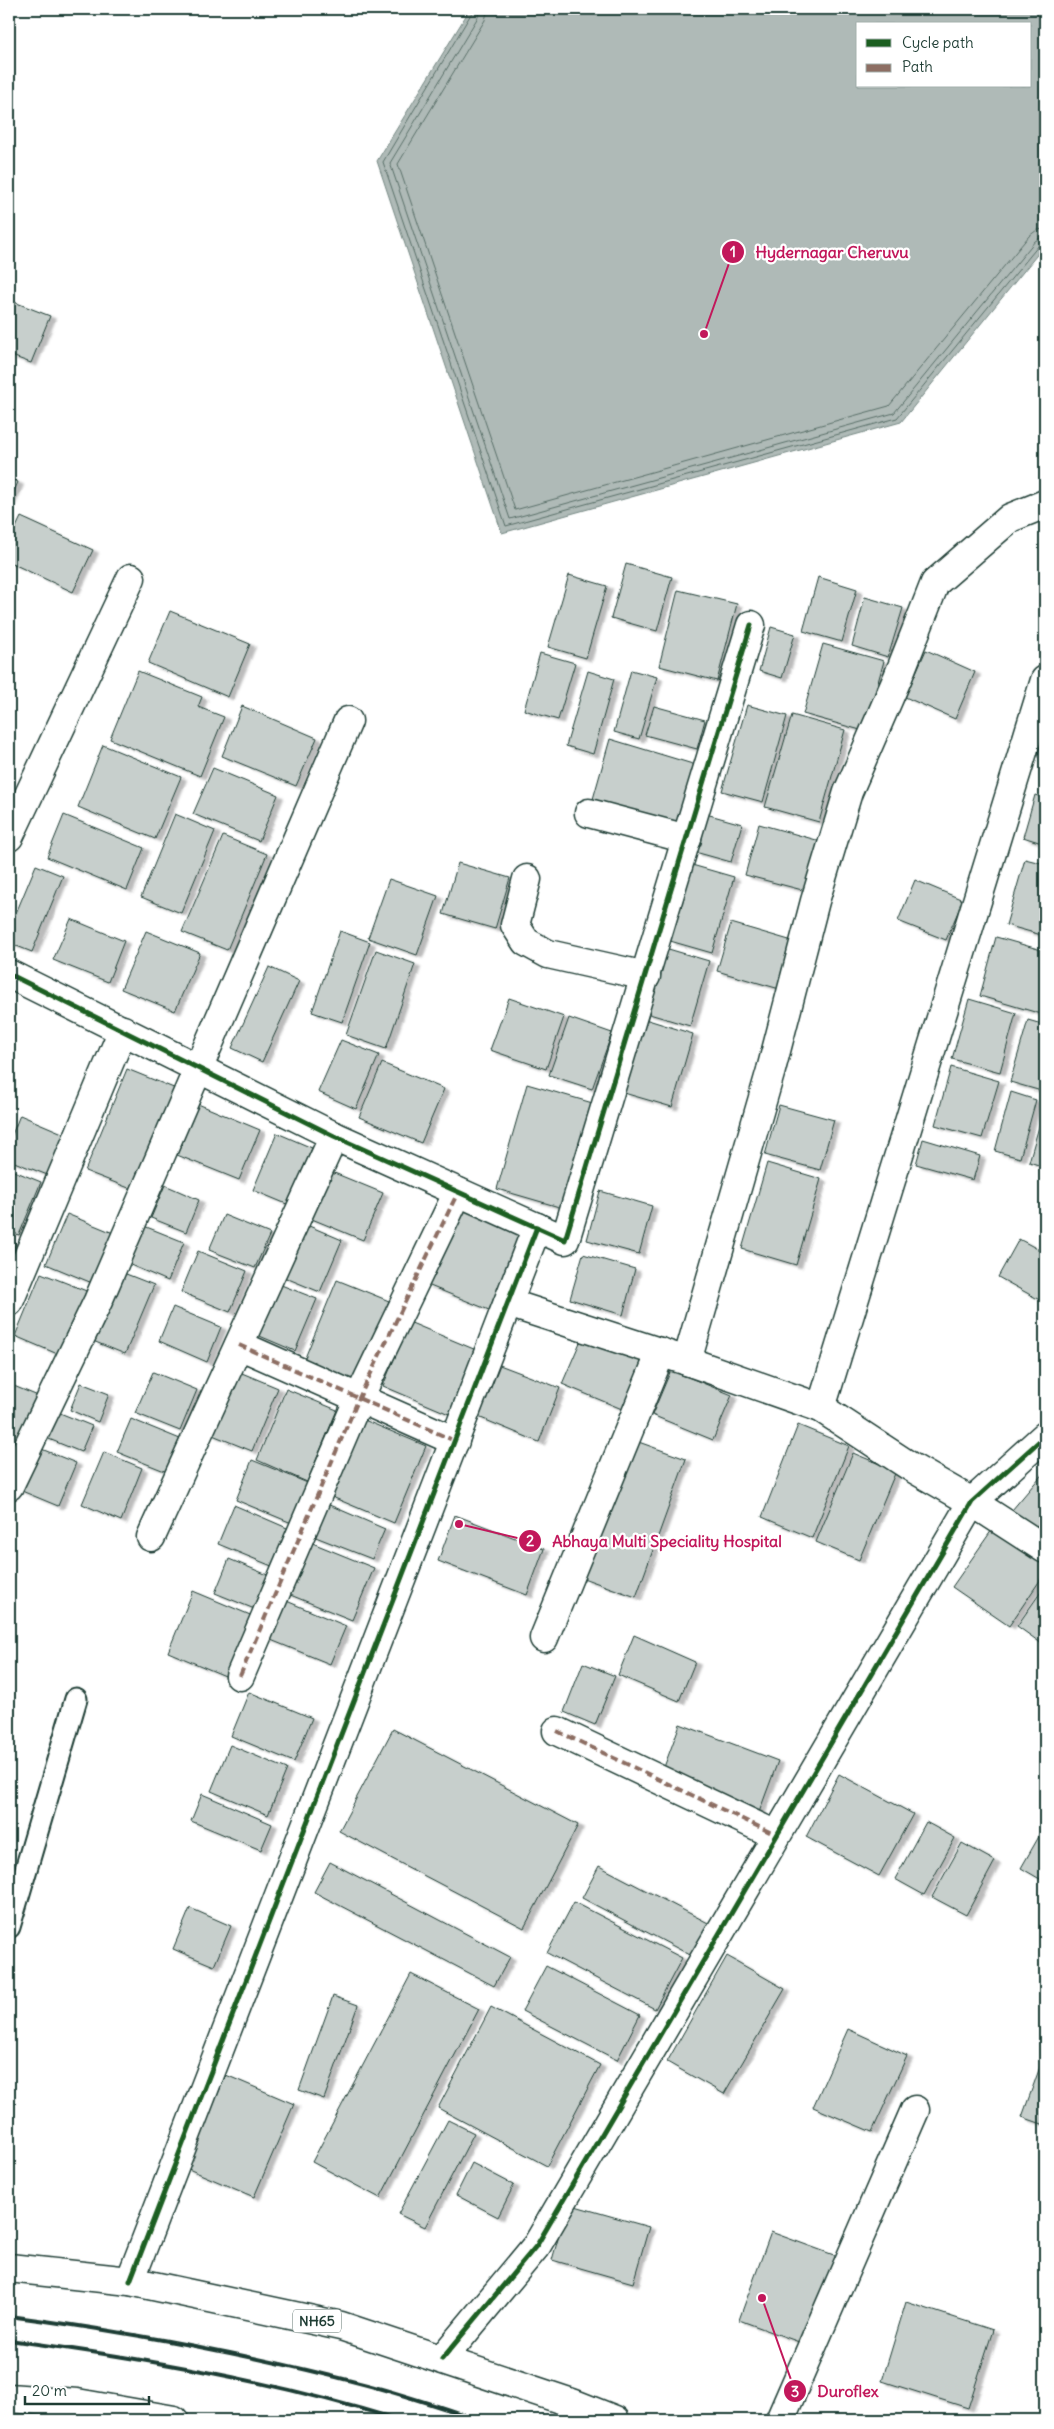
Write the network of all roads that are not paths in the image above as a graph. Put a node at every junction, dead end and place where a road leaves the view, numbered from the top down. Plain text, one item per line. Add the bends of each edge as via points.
1 (1045, 504) edge
2 (131, 578) dead end
3 (751, 625) dead end
4 (1045, 680) edge
5 (348, 720) dead end
6 (589, 813) dead end
7 (9, 837) edge
8 (687, 839) junction
9 (527, 879) dead end
10 (9, 974) edge
11 (646, 976) junction
12 (123, 1030) junction
13 (198, 1067) junction
14 (334, 1136) junction
15 (458, 1192) junction
16 (537, 1227) junction
17 (9, 1302) edge
18 (508, 1303) junction
19 (239, 1345) junction
20 (661, 1352) junction
21 (687, 1361) junction
22 (359, 1398) junction
23 (821, 1408) junction
24 (1045, 1436) edge
25 (455, 1441) junction
26 (9, 1486) edge
27 (972, 1502) junction
28 (151, 1537) dead end
29 (1045, 1549) edge
30 (544, 1638) dead end
31 (240, 1676) dead end
32 (76, 1699) dead end
33 (557, 1731) dead end
34 (776, 1836) junction
35 (9, 1927) edge
36 (915, 2110) dead end
37 (9, 2268) edge
38 (130, 2281) junction
39 (442, 2359) junction
40 (9, 2398) edge
41 (174, 2420) edge
42 (615, 2420) edge
43 (780, 2420) edge

1 - 21 main road via 1010,518 936,583 848,792
2 - 7 main road
3 - 8 main road
4 - 23 main road
5 - 13 main road
6 - 8 main road
8 - 11 main road
9 - 11 main road via 515,924 526,942 548,954
10 - 12 main road
11 - 16 main road via 565,1240
12 - 13 main road
12 - 17 main road
13 - 14 main road
13 - 26 main road via 98,1301
14 - 15 main road
14 - 19 main road
15 - 16 main road
15 - 22 main road
16 - 18 main road
18 - 20 main road
18 - 25 main road
19 - 22 main road
19 - 28 main road
20 - 21 main road
20 - 30 main road
21 - 23 main road
22 - 25 main road
22 - 31 main road
23 - 27 main road via 911,1467
24 - 27 main road
25 - 38 main road
27 - 29 main road
27 - 34 main road
32 - 35 lane
33 - 34 main road
34 - 39 main road via 537,2244
36 - 43 main road
37 - 38 main road, NH65
38 - 39 main road, NH65 via 340,2326
39 - 42 main road, NH65
40 - 41 main road via 77,2403

